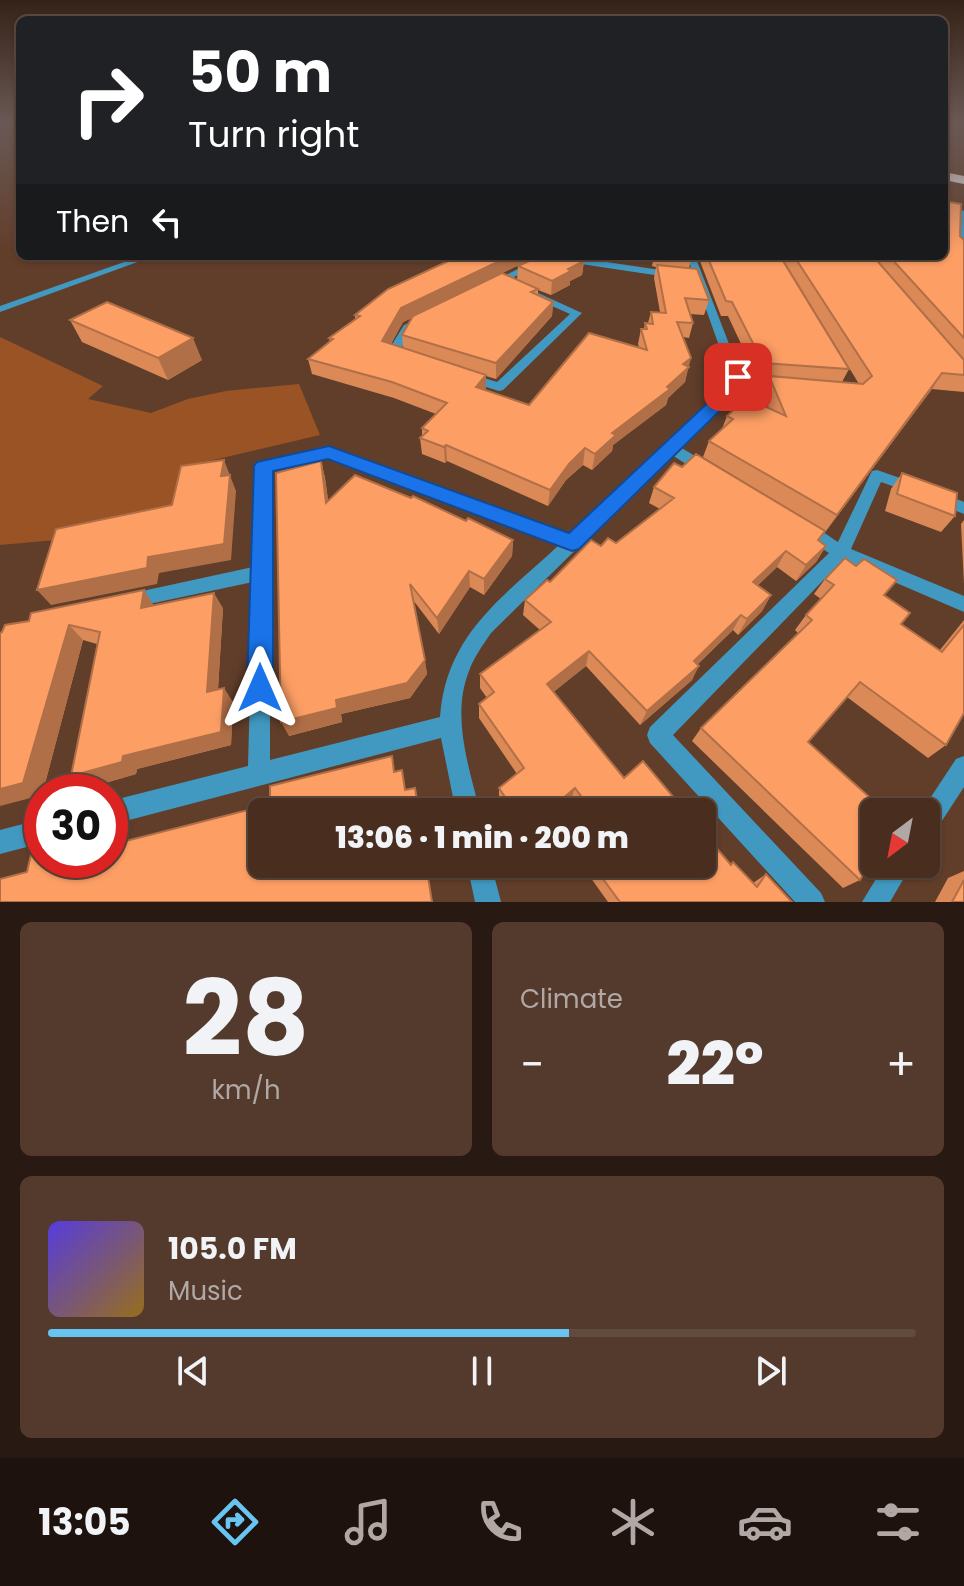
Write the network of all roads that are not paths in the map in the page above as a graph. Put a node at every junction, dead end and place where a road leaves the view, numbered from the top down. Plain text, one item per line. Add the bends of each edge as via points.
1 (959, 211) edge
2 (964, 256) edge
3 (139, 260) edge
4 (541, 260) edge
5 (576, 260) edge
6 (693, 260) edge
7 (700, 278) junction
8 (501, 280) junction
9 (514, 285) edge
10 (488, 286) edge
11 (526, 291) edge
12 (0, 309) edge
13 (421, 320) edge
14 (419, 362) edge
15 (459, 374) edge
16 (738, 383) junction
17 (797, 388) edge
18 (671, 448) junction
19 (723, 480) edge
20 (964, 508) edge
21 (789, 520) edge
22 (572, 543) junction
23 (841, 552) junction
24 (261, 573) junction
25 (964, 604) edge
26 (107, 605) edge
27 (449, 725) junction
28 (964, 767) edge
29 (259, 774) junction
30 (465, 798) edge
31 (940, 804) edge
32 (128, 808) edge
33 (24, 836) edge
34 (0, 842) edge
35 (482, 878) edge
36 (892, 878) edge
37 (488, 902) edge
38 (812, 902) edge
39 (877, 902) edge

1 - 2 street via 959,249
3 - 12 street
4 - 8 street
5 - 7 street
6 - 7 street
7 - 16 street
8 - 9 street
8 - 10 street
11 - 15 street via 577,313 499,387
13 - 14 street via 408,327 392,354
16 - 17 street
16 - 18 street
18 - 19 street
18 - 22 street
20 - 23 street via 877,475
21 - 23 street
22 - 24 street via 329,452 263,466
22 - 27 street via 467,648 454,677
23 - 25 street
23 - 38 street via 658,735
24 - 26 street
24 - 29 street
27 - 29 street
27 - 30 street
28 - 31 street
29 - 32 street
33 - 34 street
35 - 37 street
36 - 39 street

